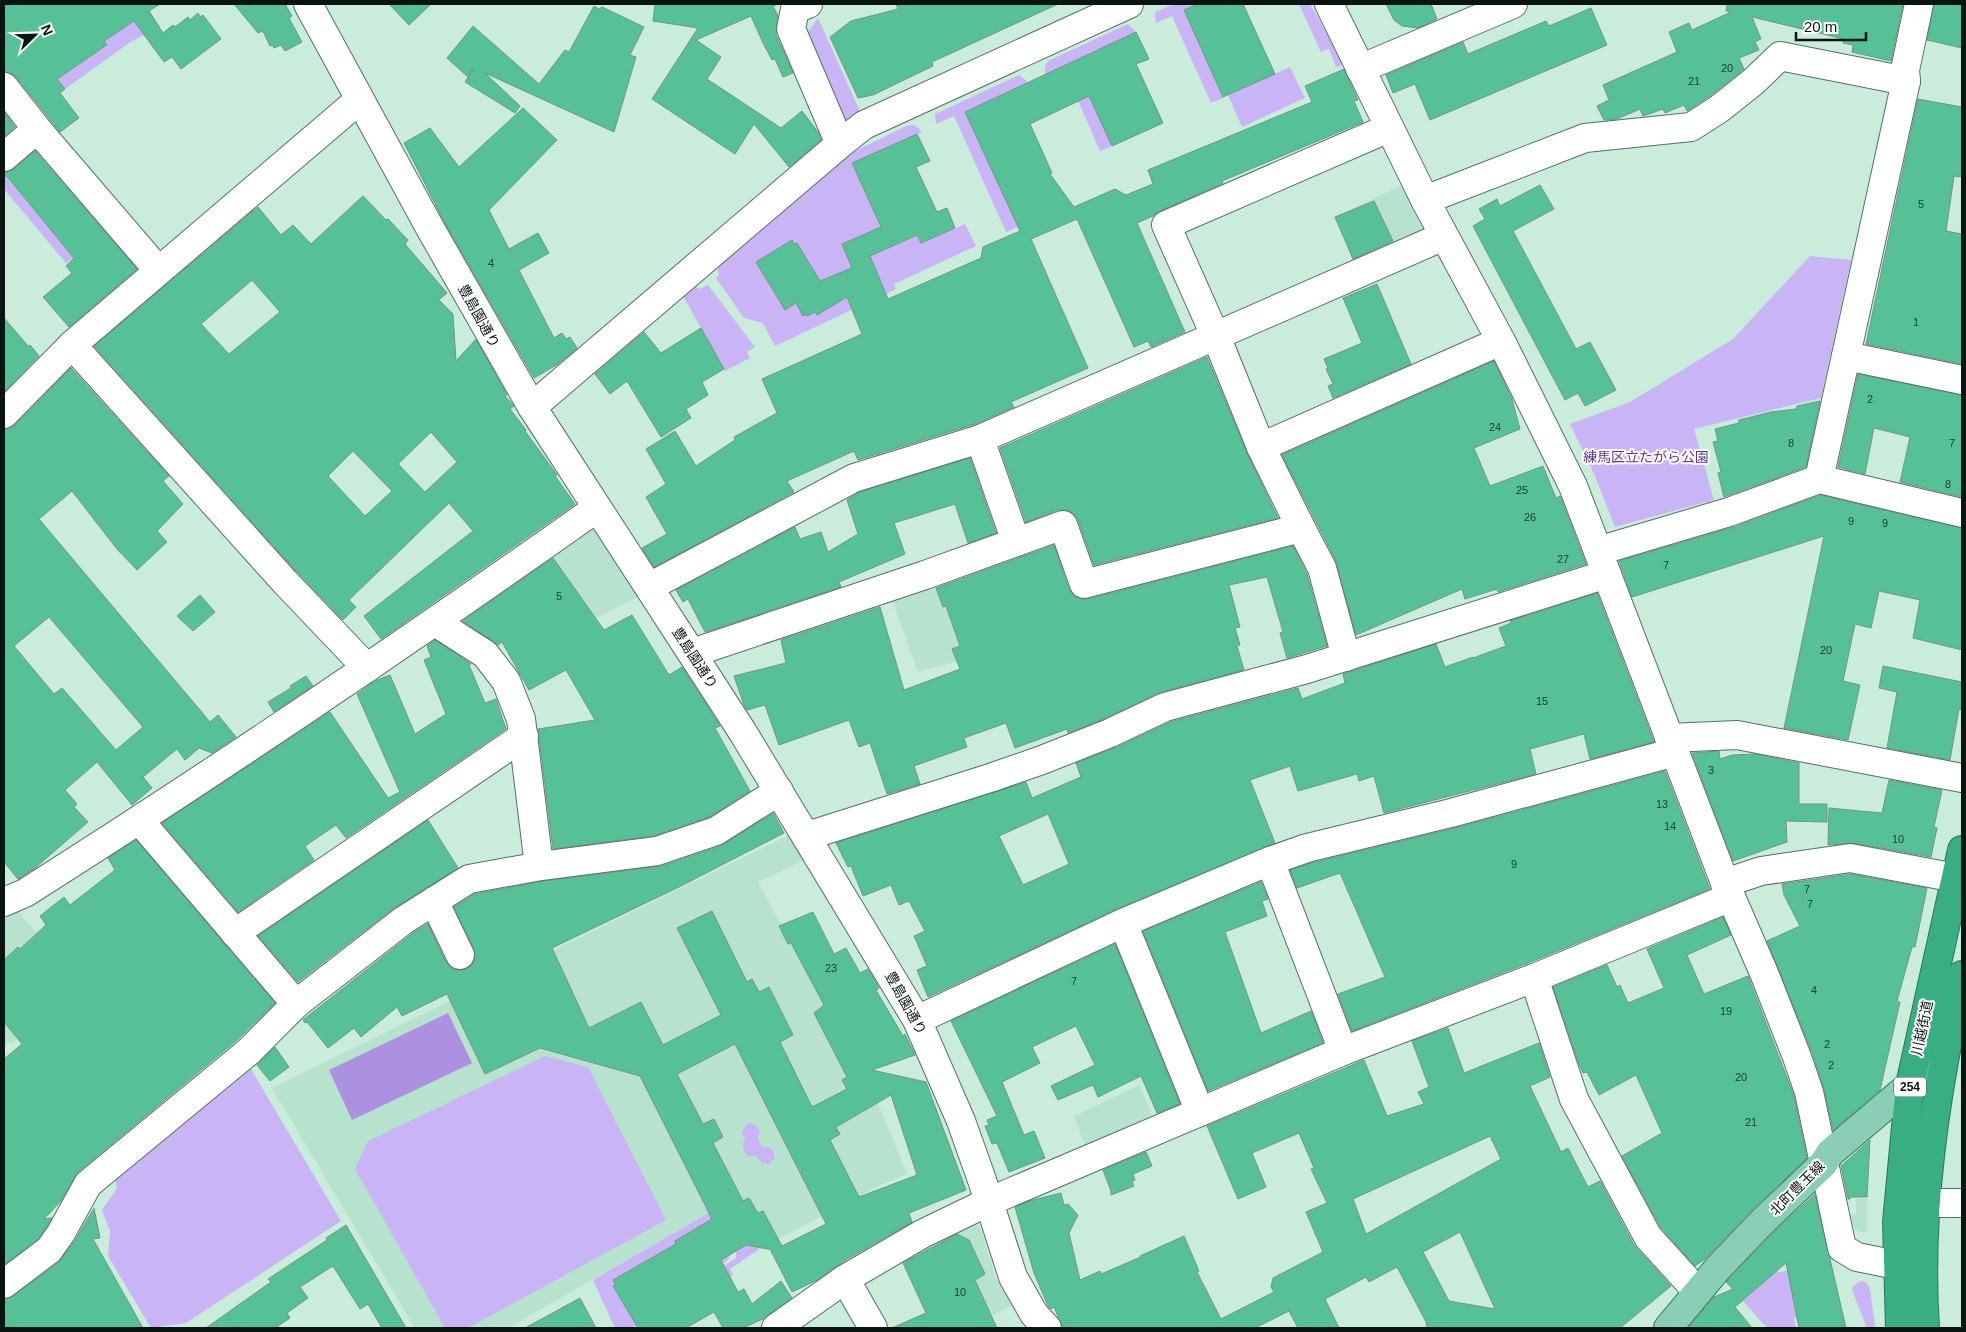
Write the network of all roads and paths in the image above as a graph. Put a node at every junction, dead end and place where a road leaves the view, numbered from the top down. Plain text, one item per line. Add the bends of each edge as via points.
1 (308, 4) edge
2 (1129, 4) edge
3 (1329, 4) edge
4 (1513, 4) edge
5 (1919, 4) edge
6 (801, 5) edge
7 (1465, 13) edge
8 (1360, 69) junction
9 (1906, 81) junction
10 (4, 87) edge
11 (359, 100) junction
12 (1389, 128) junction
13 (37, 129) junction
14 (840, 144) junction
15 (4, 157) edge
16 (1425, 200) junction
17 (1444, 236) junction
18 (158, 270) junction
19 (1215, 336) junction
20 (1500, 341) junction
21 (72, 346) junction
22 (1846, 356) junction
23 (1962, 380) edge
24 (532, 407) junction
25 (4, 414) edge
26 (980, 439) junction
27 (1262, 447) junction
28 (1819, 479) junction
29 (597, 508) junction
30 (1962, 514) edge
31 (1301, 528) junction
32 (1016, 542) junction
33 (1603, 563) junction
34 (649, 587) junction
35 (435, 622) junction
36 (692, 653) junction
37 (1346, 657) junction
38 (367, 668) junction
39 (524, 736) junction
40 (1672, 745) junction
41 (1962, 778) edge
42 (779, 790) junction
43 (139, 820) junction
44 (807, 836) junction
45 (1962, 850) edge
46 (1270, 861) junction
47 (540, 866) junction
48 (1956, 878) junction
49 (1728, 890) junction
50 (434, 901) junction
51 (4, 902) edge
52 (1123, 922) junction
53 (235, 933) junction
54 (460, 955) dead end
55 (1962, 974) edge
56 (1534, 978) junction
57 (296, 1004) junction
58 (917, 1020) junction
59 (1343, 1052) junction
60 (1952, 1060) edge
61 (1910, 1085) junction
62 (1200, 1112) junction
63 (1824, 1163) junction
64 (988, 1202) junction
65 (1925, 1203) junction
66 (1962, 1203) edge
67 (1897, 1265) junction
68 (845, 1279) junction
69 (4, 1284) edge
70 (1696, 1291) junction
71 (776, 1328) edge
72 (873, 1328) edge
73 (1046, 1328) edge
74 (1668, 1328) edge
75 (1900, 1328) edge
76 (1926, 1328) edge

1 - 11 street, 豊島園通り
2 - 14 street via 913,102 864,126
3 - 8 street
4 - 7 street
5 - 9 street via 1905,70
6 - 14 street via 795,9 791,29
7 - 8 street
8 - 12 street
9 - 16 street via 1780,56 1753,82 1691,128 1585,138
9 - 22 street
10 - 13 street
11 - 18 street
11 - 24 street, 豊島園通り
12 - 16 street
12 - 19 street via 1166,225
13 - 15 street
13 - 18 street
14 - 24 street
16 - 17 street
17 - 19 street
17 - 20 street
18 - 21 street
19 - 26 street
19 - 27 street
20 - 27 street
20 - 33 street via 1573,486
21 - 25 street
21 - 38 street via 284,582
22 - 23 street
22 - 28 street
24 - 29 street, 豊島園通り
26 - 32 street
26 - 34 street via 854,478
27 - 31 street
28 - 30 street
28 - 33 street
29 - 34 street, 豊島園通り
29 - 35 street
31 - 32 street via 1084,584 1063,526
31 - 37 street via 1322,568
32 - 36 street
33 - 37 street
33 - 40 street
34 - 36 street, 豊島園通り
35 - 38 street
35 - 39 street via 486,654 506,680
36 - 42 street, 豊島園通り
37 - 44 street via 1165,707 1110,734 1042,760
38 - 43 street
39 - 47 street
39 - 53 street
40 - 41 street via 1737,735
40 - 46 street via 1451,813 1307,848
40 - 49 street
42 - 44 street, 豊島園通り
42 - 47 street via 716,831 657,851
43 - 51 street via 25,893
43 - 53 street
44 - 58 street, 豊島園通り
45 - 48 highway, 川越街道 / 254
46 - 52 street
46 - 59 street
47 - 50 street via 469,879
48 - 49 street via 1850,858 1761,871
48 - 61 highway, 川越街道 / 254
49 - 56 street
49 - 63 street via 1797,1056 1809,1092
50 - 54 street
50 - 57 street via 404,920
52 - 58 street
52 - 62 street
53 - 57 street
55 - 60 highway, 川越街道 / 254
56 - 59 street
56 - 70 street via 1574,1098 1648,1237
57 - 69 street via 248,1052 88,1184 49,1250
58 - 64 street, 豊島園通り via 961,1121
59 - 62 street
60 - 61 main road, 北町豊玉線
60 - 65 highway, 川越街道 / 254
61 - 63 main road, 北町豊玉線 via 1830,1153
61 - 67 highway, 川越街道 / 254 via 1897,1222
62 - 64 street
63 - 67 street via 1842,1248 1857,1257
63 - 70 main road, 北町豊玉線
64 - 68 street via 922,1234
64 - 73 street, 豊島園通り via 1013,1277
65 - 66 street
65 - 76 highway, 川越街道 / 254 via 1923,1296
67 - 75 highway, 川越街道 / 254
68 - 71 street
68 - 72 street
70 - 74 main road, 北町豊玉線

